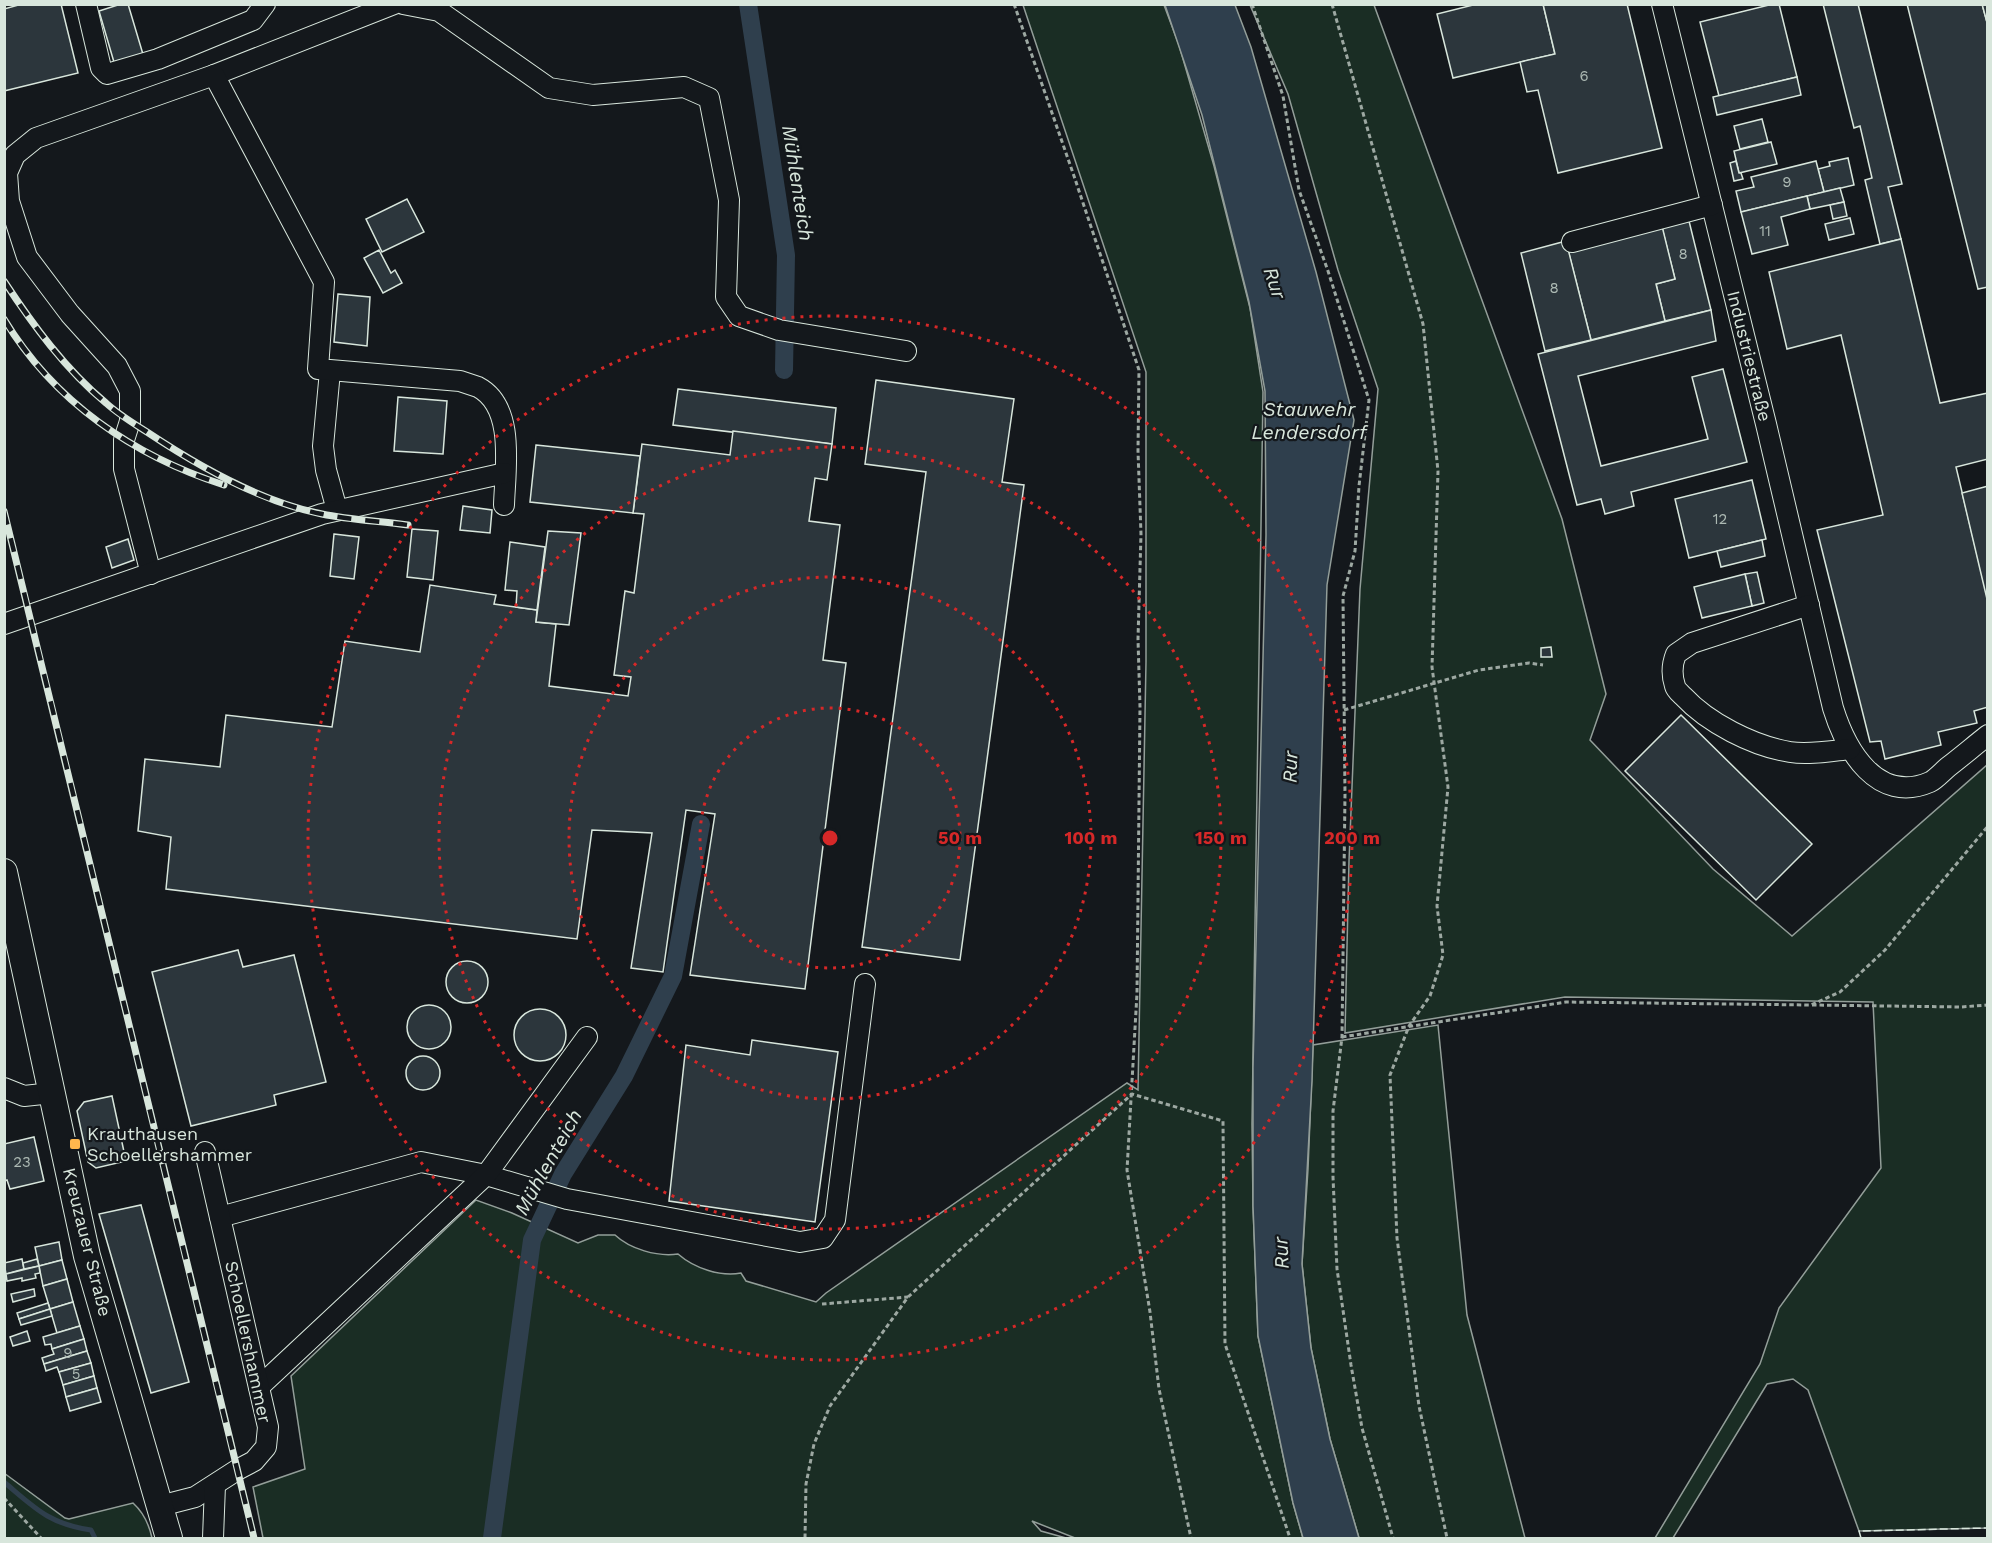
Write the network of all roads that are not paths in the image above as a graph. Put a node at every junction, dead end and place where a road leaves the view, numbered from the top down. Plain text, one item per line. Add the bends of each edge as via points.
1 (86, 4) edge
2 (265, 4) edge
3 (394, 4) edge
4 (404, 4) edge
5 (1662, 4) edge
6 (214, 75) junction
7 (1712, 206) junction
8 (1572, 242) dead end
9 (906, 351) dead end
10 (330, 371) junction
11 (505, 473) junction
12 (504, 505) dead end
13 (337, 510) junction
14 (150, 574) junction
15 (1809, 605) junction
16 (4, 624) edge
17 (1988, 735) edge
18 (1850, 749) junction
19 (4, 872) edge
20 (865, 984) dead end
21 (587, 1037) dead end
22 (4, 1088) edge
23 (52, 1094) junction
24 (205, 1152) dead end
25 (486, 1175) junction
26 (220, 1217) junction
27 (259, 1387) junction
28 (215, 1485) junction
29 (160, 1506) junction
30 (169, 1539) edge
31 (213, 1539) edge

1 - 2 street via 101,68 107,74 158,59 253,20
3 - 6 street
4 - 9 street via 439,11 549,88 593,95 684,87 709,98 729,200 726,297 739,316 788,331
5 - 7 street, Industriestraße
6 - 10 street via 324,282 318,369
6 - 14 street via 36,138 15,155 8,173 9,201 27,257 70,314 117,366 130,391 124,469
7 - 8 street
7 - 15 street, Industriestraße
10 - 11 street via 460,381 480,388 496,403 505,428
10 - 13 street via 323,446
11 - 12 street
11 - 13 street
13 - 14 street
14 - 16 street
15 - 18 street, Industriestraße via 1838,726
15 - 18 street via 1692,643 1676,654 1671,667 1675,687 1695,709 1756,742 1790,752
17 - 18 street, Industriestraße via 1931,781 1915,786 1885,783 1864,768
19 - 23 main road, Kreuzauer Straße
20 - 25 street via 835,1220 823,1238 800,1242 567,1199
21 - 25 street
22 - 23 street via 24,1096
23 - 29 main road, Kreuzauer Straße via 87,1256
24 - 26 street, Schoellershammer
25 - 26 street via 421,1162
25 - 27 street
26 - 27 street, Schoellershammer
27 - 28 street, Schoellershammer via 268,1427 266,1447 254,1461
28 - 29 street, Schoellershammer via 195,1497
28 - 31 street
29 - 30 main road, Kreuzauer Straße

